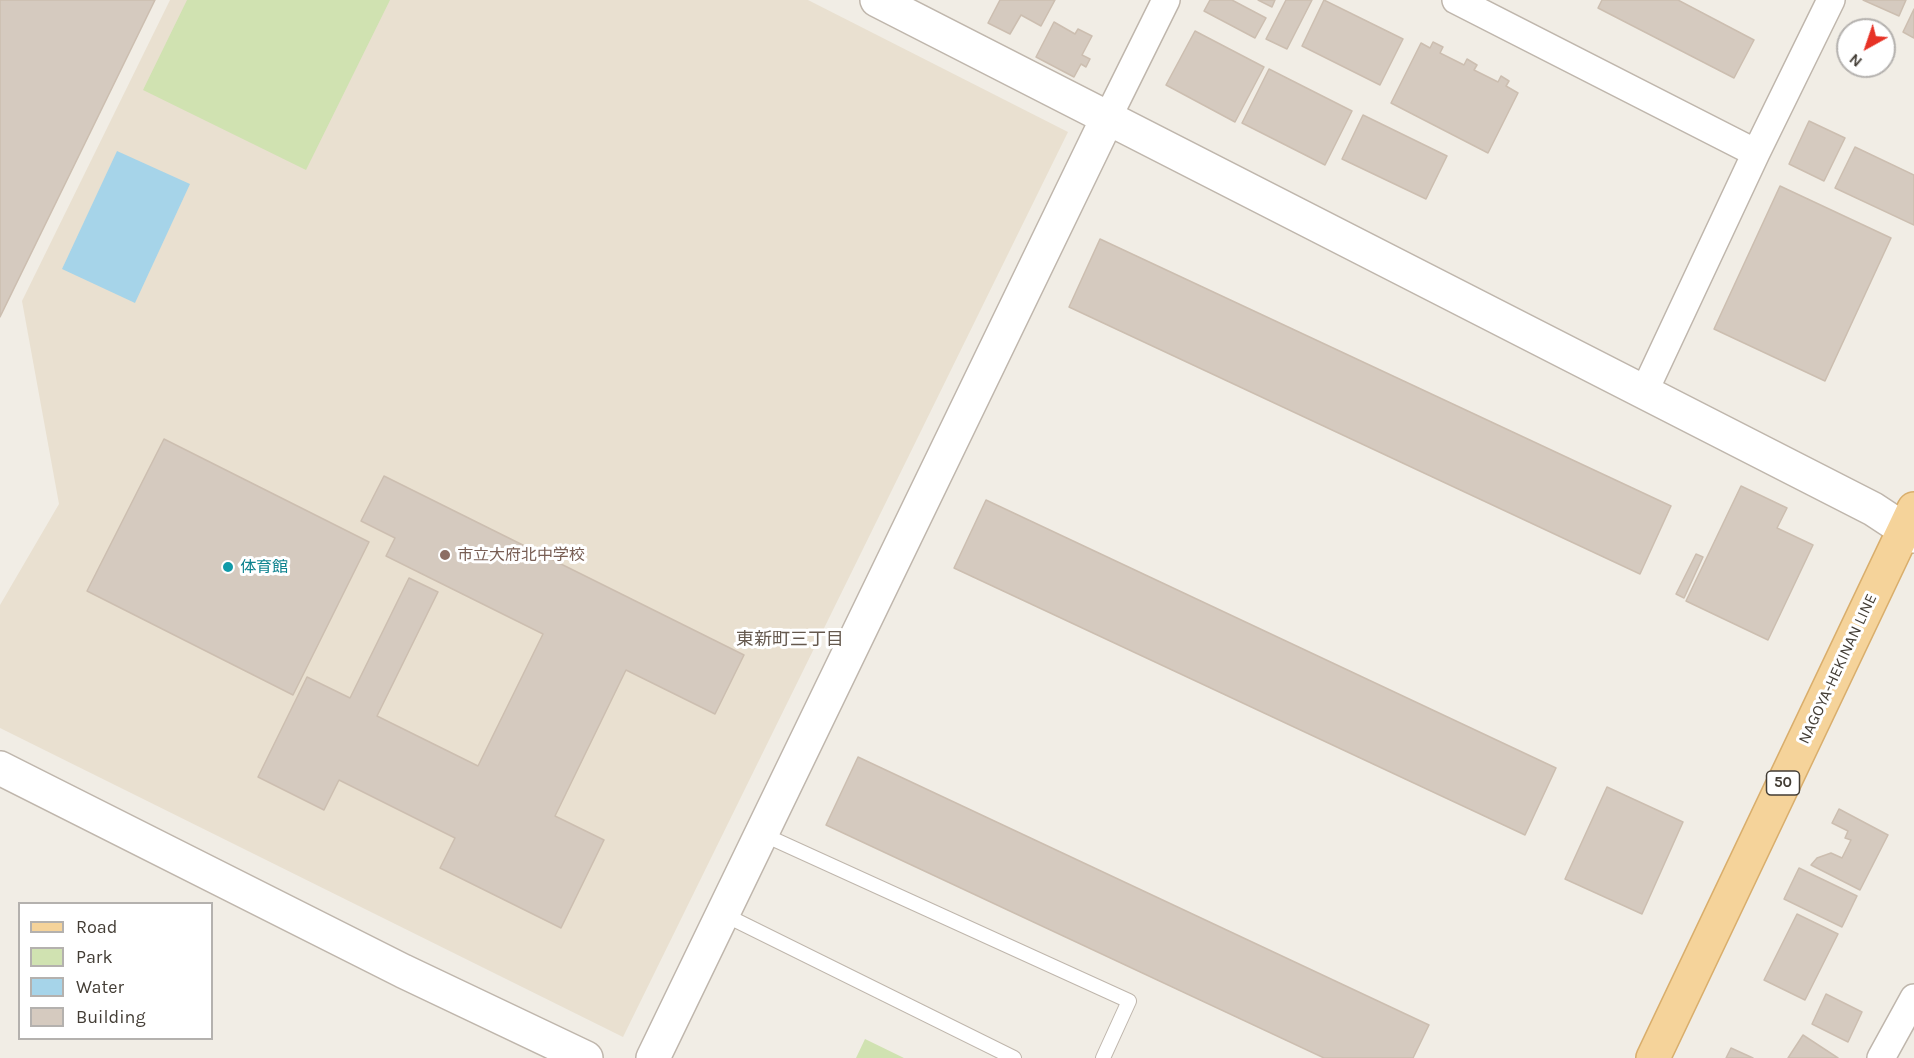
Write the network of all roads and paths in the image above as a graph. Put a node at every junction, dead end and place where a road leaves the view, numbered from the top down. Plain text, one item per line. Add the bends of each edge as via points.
1 (877, 0) edge
2 (1166, 0) edge
3 (1456, 0) edge
4 (1831, 0) edge
5 (1108, 117) junction
6 (1756, 153) junction
7 (1644, 392) junction
8 (1911, 525) edge
9 (0, 768) edge
10 (760, 833) junction
11 (722, 913) junction
12 (1914, 998) edge
13 (586, 1058) edge
14 (653, 1058) edge
15 (1014, 1058) edge
16 (1103, 1058) edge
17 (1653, 1058) edge
18 (1881, 1058) edge

1 - 5 street
2 - 5 street
3 - 6 street
4 - 6 street
5 - 7 street
5 - 10 street
6 - 7 street
7 - 8 street
8 - 17 main road, NAGOYA-HEKINAN LINE / 50
9 - 13 street via 403,971
10 - 11 street
10 - 16 lane via 1129,1001
11 - 14 street
11 - 15 lane
12 - 18 street

